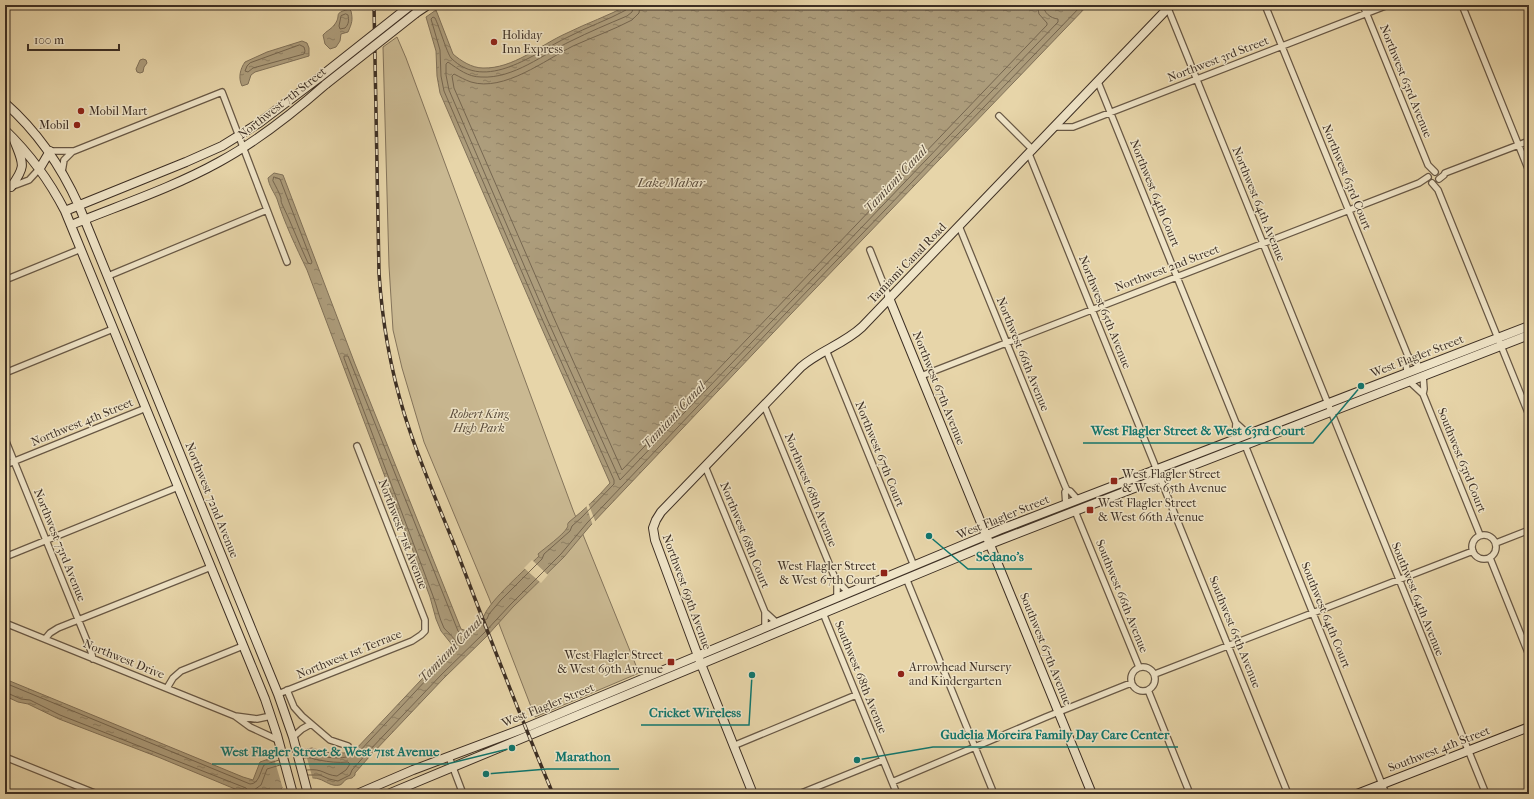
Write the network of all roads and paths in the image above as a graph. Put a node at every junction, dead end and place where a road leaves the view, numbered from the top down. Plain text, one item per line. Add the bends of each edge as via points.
1 (411, 5) edge
2 (428, 5) edge
3 (1265, 5) edge
4 (1363, 5) edge
5 (1388, 5) edge
6 (1462, 5) edge
7 (1168, 6) edge
8 (1366, 13) junction
9 (1282, 46) junction
10 (1196, 79) junction
11 (1098, 82) junction
12 (5, 103) edge
13 (1110, 112) junction
14 (998, 116) dead end
15 (1054, 127) junction
16 (5, 130) edge
17 (239, 136) junction
18 (13, 137) junction
19 (1529, 140) edge
20 (1518, 144) junction
21 (243, 148) junction
22 (74, 151) junction
23 (50, 152) junction
24 (1031, 152) junction
25 (1428, 165) junction
26 (40, 168) junction
27 (1529, 171) edge
28 (62, 172) junction
29 (1435, 172) junction
30 (1445, 173) junction
31 (1429, 179) junction
32 (1439, 180) junction
33 (8, 188) edge
34 (1438, 190) junction
35 (79, 206) junction
36 (267, 210) junction
37 (1348, 210) junction
38 (65, 211) junction
39 (84, 219) junction
40 (71, 225) junction
41 (959, 226) junction
42 (1263, 244) junction
43 (81, 249) junction
44 (870, 250) dead end
45 (287, 262) dead end
46 (108, 276) junction
47 (1177, 276) junction
48 (5, 280) edge
49 (889, 298) junction
50 (1092, 309) junction
51 (127, 323) junction
52 (1529, 326) edge
53 (113, 329) junction
54 (1529, 335) edge
55 (1498, 338) junction
56 (1007, 342) junction
57 (1501, 346) junction
58 (826, 350) junction
59 (1408, 356) junction
60 (1421, 368) junction
61 (5, 373) edge
62 (921, 376) junction
63 (1423, 376) junction
64 (1408, 377) junction
65 (1423, 394) junction
66 (160, 402) junction
67 (1327, 404) junction
68 (764, 405) junction
69 (146, 408) junction
70 (1331, 412) junction
71 (1529, 415) edge
72 (1236, 423) junction
73 (1248, 434) junction
74 (5, 439) edge
75 (1235, 439) junction
76 (1245, 445) junction
77 (357, 446) dead end
78 (14, 462) junction
79 (5, 465) edge
80 (705, 466) junction
81 (1157, 469) junction
82 (1161, 478) junction
83 (191, 480) junction
84 (178, 487) junction
85 (1067, 490) junction
86 (1078, 500) junction
87 (1066, 505) junction
88 (1075, 510) junction
89 (653, 528) joint
90 (1529, 530) edge
91 (1480, 535) junction
92 (988, 540) junction
93 (46, 541) junction
94 (1496, 543) junction
95 (1473, 551) junction
96 (5, 557) edge
97 (1490, 558) junction
98 (224, 562) junction
99 (914, 566) junction
100 (211, 567) junction
101 (906, 578) junction
102 (1399, 580) junction
103 (837, 583) junction
104 (849, 593) junction
105 (837, 598) junction
106 (765, 612) junction
107 (823, 613) junction
108 (1313, 613) junction
109 (78, 620) junction
110 (5, 623) edge
111 (777, 623) junction
112 (765, 628) junction
113 (425, 631) joint
114 (45, 639) junction
115 (257, 641) junction
116 (243, 646) junction
117 (1228, 646) junction
118 (1529, 656) edge
119 (93, 659) junction
120 (699, 660) junction
121 (1139, 667) junction
122 (1155, 674) junction
123 (1131, 683) junction
124 (167, 688) junction
125 (287, 690) junction
126 (1148, 690) junction
127 (278, 694) junction
128 (856, 696) junction
129 (265, 699) junction
130 (589, 702) junction
131 (592, 710) junction
132 (1058, 712) junction
133 (235, 716) junction
134 (271, 716) junction
135 (311, 724) junction
136 (1529, 727) edge
137 (293, 737) junction
138 (278, 740) junction
139 (348, 746) dead end
140 (733, 746) junction
141 (975, 747) junction
142 (1468, 751) junction
143 (5, 757) edge
144 (449, 757) junction
145 (883, 760) junction
146 (453, 767) junction
147 (892, 782) junction
148 (306, 784) junction
149 (1382, 784) junction
150 (405, 787) junction
151 (292, 791) edge
152 (97, 794) edge
153 (308, 794) edge
154 (314, 794) edge
155 (357, 794) edge
156 (388, 794) edge
157 (400, 794) edge
158 (463, 794) edge
159 (753, 794) edge
160 (799, 794) edge
161 (896, 794) edge
162 (994, 794) edge
163 (1092, 794) edge
164 (1190, 794) edge
165 (1288, 794) edge
166 (1357, 794) edge
167 (1386, 794) edge
168 (1486, 794) edge

1 - 17 main road, Northwest 7th Street, bridge via 277,110
2 - 21 main road, Northwest 7th Street, bridge
3 - 9 street, Northwest 63rd Court
4 - 8 street, Northwest 63rd Avenue
5 - 8 street, Northwest 3rd Street
6 - 20 street
7 - 10 street, Northwest 64th Avenue
7 - 11 main road, Tamiami Canal Road
8 - 9 street, Northwest 3rd Street
8 - 25 street, Northwest 63rd Avenue
9 - 10 street, Northwest 3rd Street
9 - 37 street, Northwest 63rd Court
10 - 13 street, Northwest 3rd Street
10 - 42 street, Northwest 64th Avenue
11 - 13 street, Northwest 64th Court
11 - 15 main road, Tamiami Canal Road
12 - 23 main road, Northwest 72nd Avenue via 31,128
13 - 15 street, Northwest 3rd Street via 1073,126
13 - 47 street, Northwest 64th Court
14 - 24 street, Northwest 65th Avenue
15 - 24 main road, Tamiami Canal Road
16 - 18 main road
17 - 21 street
17 - 22 street via 222,92
17 - 35 main road, Northwest 7th Street via 196,158
18 - 26 main road
18 - 33 main road via 22,168 19,176
19 - 20 street, Northwest 2nd Street
20 - 27 street
20 - 30 street, Northwest 2nd Street
21 - 36 street
21 - 39 main road, Northwest 7th Street via 199,172
22 - 23 street
22 - 28 street via 64,160
23 - 26 main road
23 - 28 main road, Northwest 72nd Avenue
24 - 41 main road, Tamiami Canal Road
24 - 50 street, Northwest 65th Avenue
25 - 29 street, Northwest 63rd Avenue
25 - 31 street, Northwest 63rd Avenue
26 - 33 street via 29,180
26 - 38 main road
28 - 35 main road, Northwest 72nd Avenue
29 - 30 street, Northwest 2nd Street
29 - 31 street, Northwest 2nd Street via 1430,173
29 - 32 street via 1439,175
30 - 32 street, Northwest 2nd Street
31 - 32 street, Northwest 2nd Street via 1435,183
31 - 34 street
31 - 37 street, Northwest 2nd Street
32 - 34 street
34 - 55 street
35 - 38 main road, Northwest 7th Street
35 - 39 main road, Northwest 72nd Avenue
36 - 45 street
36 - 46 street
37 - 42 street, Northwest 2nd Street
37 - 59 street, Northwest 63rd Court
38 - 40 main road
39 - 40 main road, Northwest 7th Street
39 - 46 main road, Northwest 72nd Avenue
40 - 43 main road
41 - 49 main road, Tamiami Canal Road
41 - 56 street, Northwest 66th Avenue
42 - 47 street, Northwest 2nd Street
42 - 67 street, Northwest 64th Avenue
43 - 48 street
43 - 53 main road
44 - 49 street, Northwest 67th Avenue
46 - 51 main road, Northwest 72nd Avenue
47 - 50 street, Northwest 2nd Street
47 - 72 street, Northwest 64th Court
49 - 58 main road, Tamiami Canal Road via 855,334
49 - 62 main road, Northwest 67th Avenue
50 - 56 street, Northwest 2nd Street
50 - 81 street, Northwest 65th Avenue
51 - 53 main road
51 - 66 main road, Northwest 72nd Avenue
52 - 55 main road, West Flagler Street
53 - 61 street
53 - 69 main road
54 - 57 main road, West Flagler Street
55 - 57 street
55 - 60 main road, West Flagler Street
56 - 62 street, Northwest 2nd Street
56 - 85 street, Northwest 66th Avenue
57 - 63 main road, West Flagler Street
57 - 71 street
58 - 68 main road, Tamiami Canal Road via 800,367
58 - 99 street, Northwest 67th Court
59 - 60 street, Northwest 63rd Court
59 - 64 street, Northwest 63rd Court
60 - 64 main road, West Flagler Street
62 - 92 main road, Northwest 67th Avenue
63 - 64 main road, West Flagler Street
63 - 65 street, Southwest 63rd Court
64 - 65 street, Southwest 63rd Court
64 - 67 main road, West Flagler Street
64 - 70 main road, West Flagler Street
65 - 91 street, Southwest 63rd Court
66 - 69 main road
66 - 83 main road, Northwest 72nd Avenue
67 - 70 street, Northwest 64th Avenue
67 - 73 main road, West Flagler Street
68 - 80 main road, Tamiami Canal Road
68 - 103 street, Northwest 68th Avenue
69 - 78 street, Northwest 4th Street
69 - 84 main road
70 - 76 main road, West Flagler Street
70 - 102 street, Southwest 64th Avenue
72 - 73 street, Northwest 64th Court
72 - 75 street, Northwest 64th Court
73 - 75 main road, West Flagler Street
74 - 78 street, Northwest 73rd Avenue
75 - 81 main road, West Flagler Street
76 - 82 main road, West Flagler Street
76 - 108 street, Southwest 64th Court
77 - 113 street, Northwest 71st Avenue via 425,620
78 - 79 street, Northwest 4th Street
78 - 93 street, Northwest 73rd Avenue
80 - 89 main road, Tamiami Canal Road via 661,512
80 - 106 street, Northwest 68th Court
81 - 82 street, Northwest 65th Avenue
81 - 86 main road, West Flagler Street
82 - 88 main road, West Flagler Street
82 - 117 street, Southwest 65th Avenue
83 - 84 main road
83 - 98 main road, Northwest 72nd Avenue
84 - 93 street
84 - 100 main road
85 - 86 street, Northwest 66th Avenue
85 - 87 street, Northwest 66th Avenue
86 - 87 main road, West Flagler Street
87 - 92 main road, West Flagler Street
88 - 92 main road, West Flagler Street
88 - 121 street, Southwest 66th Avenue
89 - 120 main road, Northwest 69th Avenue via 657,546
90 - 94 street
91 - 94 street via 1488,535
91 - 95 street via 1472,543
92 - 99 main road, West Flagler Street
92 - 101 main road, West Flagler Street
92 - 132 main road, Southwest 67th Avenue
93 - 96 street
93 - 109 street, Northwest 73rd Avenue
94 - 97 street via 1496,550
95 - 97 street via 1480,558
95 - 102 street
97 - 118 street
98 - 100 main road
98 - 115 main road, Northwest 72nd Avenue
99 - 104 main road, West Flagler Street
100 - 109 street
100 - 116 main road
101 - 107 main road, West Flagler Street
101 - 141 street
102 - 108 street
102 - 142 street, Southwest 64th Avenue
103 - 104 street, Northwest 68th Avenue
103 - 105 street, Northwest 68th Avenue
104 - 105 main road, West Flagler Street
105 - 111 main road, West Flagler Street
106 - 111 street, Northwest 68th Court
106 - 112 street, Northwest 68th Court
107 - 120 main road, West Flagler Street
107 - 128 street, Southwest 68th Avenue
108 - 117 street
108 - 149 street, Southwest 64th Court
109 - 114 street via 54,631
109 - 119 street, Northwest 73rd Avenue
110 - 114 street, Northwest Drive
111 - 112 main road, West Flagler Street
112 - 120 main road, West Flagler Street
113 - 125 street, Northwest 1st Terrace via 412,641
114 - 119 street, Northwest Drive
115 - 116 main road
115 - 127 main road, Northwest 72nd Avenue
116 - 124 street via 181,671
116 - 129 main road
117 - 122 street
117 - 165 street, Southwest 65th Avenue
119 - 124 street, Northwest Drive
120 - 130 main road, West Flagler Street
120 - 131 main road, West Flagler Street
120 - 140 main road, Northwest 69th Avenue
121 - 122 street via 1148,667
121 - 123 street via 1132,674
122 - 126 street via 1154,684
123 - 126 street via 1137,689
123 - 132 street
124 - 133 street, Northwest Drive
125 - 127 street, Northwest 1st Terrace
125 - 135 street via 294,707
126 - 164 street
127 - 129 main road
127 - 137 main road, Northwest 72nd Avenue
128 - 140 street
128 - 145 street, Southwest 68th Avenue
129 - 134 main road
130 - 131 main road
130 - 144 main road, West Flagler Street
131 - 146 main road, West Flagler Street
132 - 141 street
132 - 163 main road, Southwest 67th Avenue
133 - 134 street, Northwest Drive via 257,719
133 - 138 street, Northwest Drive via 250,727
134 - 138 main road
135 - 137 street
135 - 139 street via 330,740
136 - 142 main road, Southwest 4th Street
137 - 148 main road, Northwest 72nd Avenue
138 - 151 main road
140 - 159 main road, Northwest 69th Avenue
141 - 147 street
141 - 162 street
142 - 149 main road, Southwest 4th Street
142 - 168 street, Southwest 64th Avenue
143 - 152 street
144 - 146 street
144 - 155 main road, West Flagler Street
145 - 147 street, Southwest 68th Avenue
145 - 160 street
146 - 150 main road, West Flagler Street
146 - 158 street
147 - 161 street, Southwest 68th Avenue
148 - 153 main road, Northwest 72nd Avenue
148 - 154 main road
149 - 166 main road, Southwest 4th Street
149 - 167 street, Southwest 64th Court
150 - 156 main road, West Flagler Street
150 - 157 street

